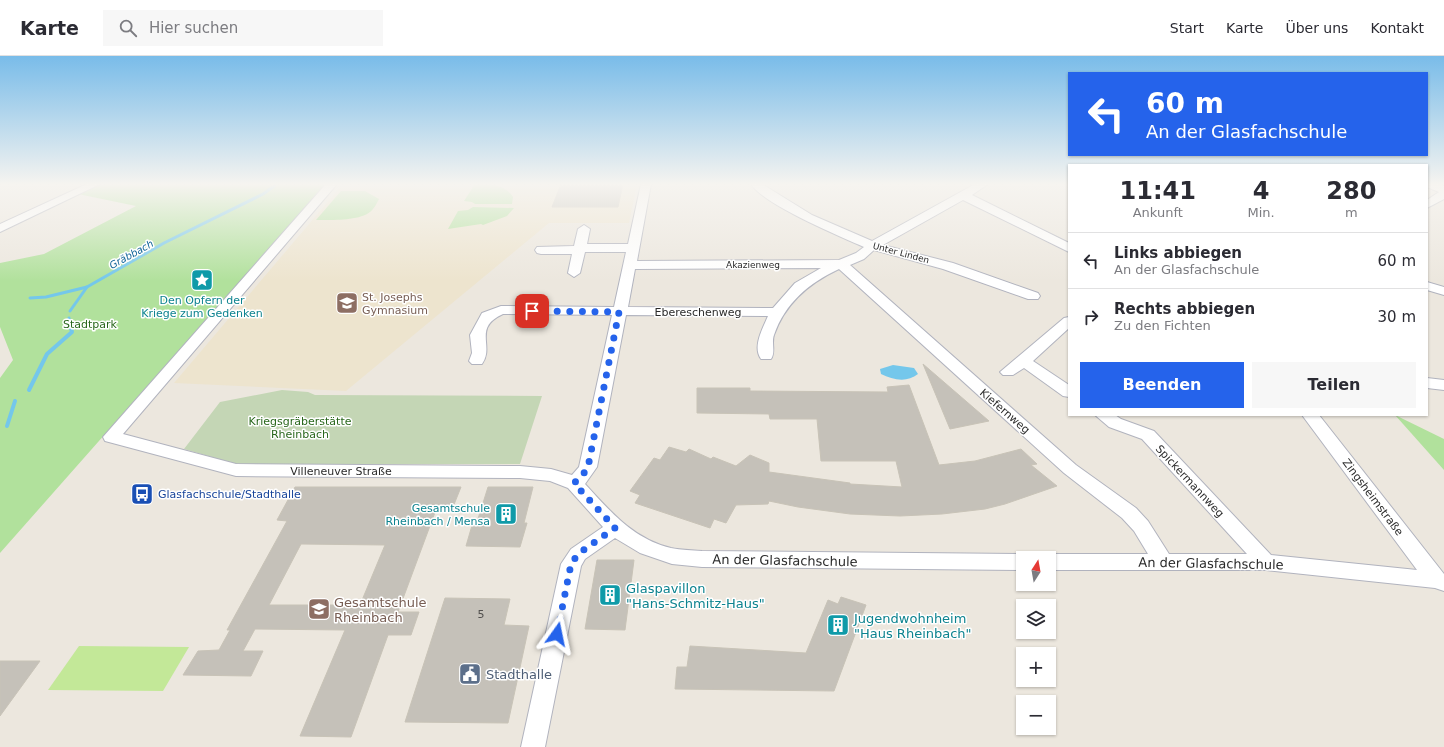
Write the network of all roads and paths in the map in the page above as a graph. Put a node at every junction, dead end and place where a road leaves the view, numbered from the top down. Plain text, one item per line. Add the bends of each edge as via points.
1 (25, 216) edge
2 (304, 216) edge
3 (639, 216) edge
4 (807, 216) edge
5 (925, 216) edge
6 (1005, 216) edge
7 (0, 228) edge
8 (584, 229) dead end
9 (872, 246) junction
10 (632, 248) junction
11 (1068, 248) edge
12 (580, 249) junction
13 (541, 250) dead end
14 (841, 264) junction
15 (628, 265) junction
16 (574, 273) dead end
17 (1428, 286) edge
18 (1444, 291) edge
19 (1033, 296) dead end
20 (619, 312) junction
21 (776, 312) junction
22 (1068, 322) edge
23 (766, 356) dead end
24 (477, 361) dead end
25 (1024, 361) junction
26 (1008, 372) dead end
27 (1428, 383) edge
28 (1444, 386) edge
29 (1068, 391) edge
30 (1104, 416) edge
31 (1311, 416) edge
32 (574, 483) junction
33 (615, 528) junction
34 (1016, 562) edge
35 (1056, 562) edge
36 (1162, 562) junction
37 (1266, 562) junction
38 (1440, 581) edge
39 (533, 747) edge

1 - 7 street
2 - 32 street, Villeneuver Straße via 111,437 236,470 520,472 551,474
3 - 10 street
4 - 9 street, Unter Linden
5 - 9 street, Akazienweg
6 - 11 street
8 - 12 street
9 - 14 street, Akazienweg via 860,256
9 - 19 street, Unter Linden via 948,266
10 - 12 street
10 - 15 street
12 - 13 street
12 - 16 street
14 - 15 street, Akazienweg
14 - 21 street via 818,274 800,286
14 - 36 street, Kiefernweg via 1070,469 1129,512 1141,526
15 - 20 street
17 - 18 street
20 - 21 street, Ebereschenweg
20 - 24 street, Ebereschenweg via 502,310 492,313 487,316 477,335
20 - 32 street via 588,467
21 - 23 street via 766,337
22 - 25 street
25 - 26 street
25 - 29 street
27 - 28 street
30 - 37 street, Spickermannweg via 1148,436
31 - 38 street, Zingsheimstraße
32 - 33 street, An der Glasfachschule
33 - 34 street, An der Glasfachschule via 647,548 672,556 702,559
33 - 39 street via 578,554 571,564
35 - 36 street, An der Glasfachschule
36 - 37 street, An der Glasfachschule
37 - 38 street, An der Glasfachschule

